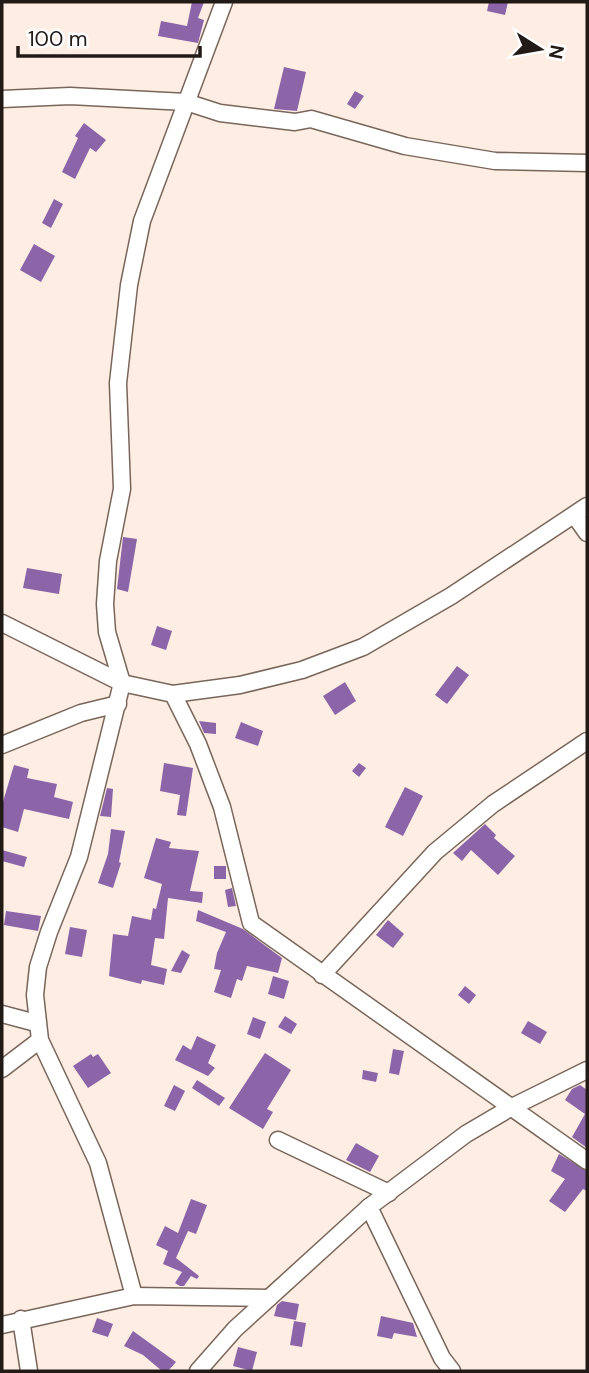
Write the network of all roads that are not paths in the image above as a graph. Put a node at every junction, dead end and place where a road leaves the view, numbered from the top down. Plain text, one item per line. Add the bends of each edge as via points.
1 (224, 2) edge
2 (2, 99) edge
3 (186, 102) junction
4 (587, 163) edge
5 (581, 511) edge
6 (587, 533) edge
7 (2, 623) edge
8 (122, 683) junction
9 (173, 695) junction
10 (118, 704) junction
11 (587, 741) edge
12 (2, 745) edge
13 (322, 975) junction
14 (2, 1014) edge
15 (36, 1023) junction
16 (40, 1040) junction
17 (2, 1069) edge
18 (587, 1070) edge
19 (512, 1107) junction
20 (278, 1140) dead end
21 (587, 1161) edge
22 (388, 1193) junction
23 (369, 1207) junction
24 (134, 1296) junction
25 (269, 1298) junction
26 (20, 1319) junction
27 (2, 1325) edge
28 (29, 1371) edge
29 (198, 1371) edge
30 (452, 1371) edge

1 - 3 street
2 - 3 street via 71,96
3 - 4 street via 220,113 295,122 311,119 405,146 495,161
3 - 8 street via 142,221 121,346 122,489 105,604 107,632
5 - 6 street
5 - 9 street via 452,596 363,647 302,670
7 - 8 street
8 - 9 street
8 - 10 street
9 - 13 street via 222,807 251,923
10 - 12 street via 81,713
10 - 15 street via 79,857 38,967
11 - 13 street via 493,804 435,852
13 - 19 street
14 - 15 street
15 - 16 street
16 - 17 street
16 - 24 street via 98,1163
18 - 19 street
19 - 21 street
19 - 22 street via 466,1134
20 - 22 street
22 - 23 street
23 - 25 street
23 - 30 street
24 - 25 street
24 - 26 street
25 - 29 street
26 - 27 street
26 - 28 street

